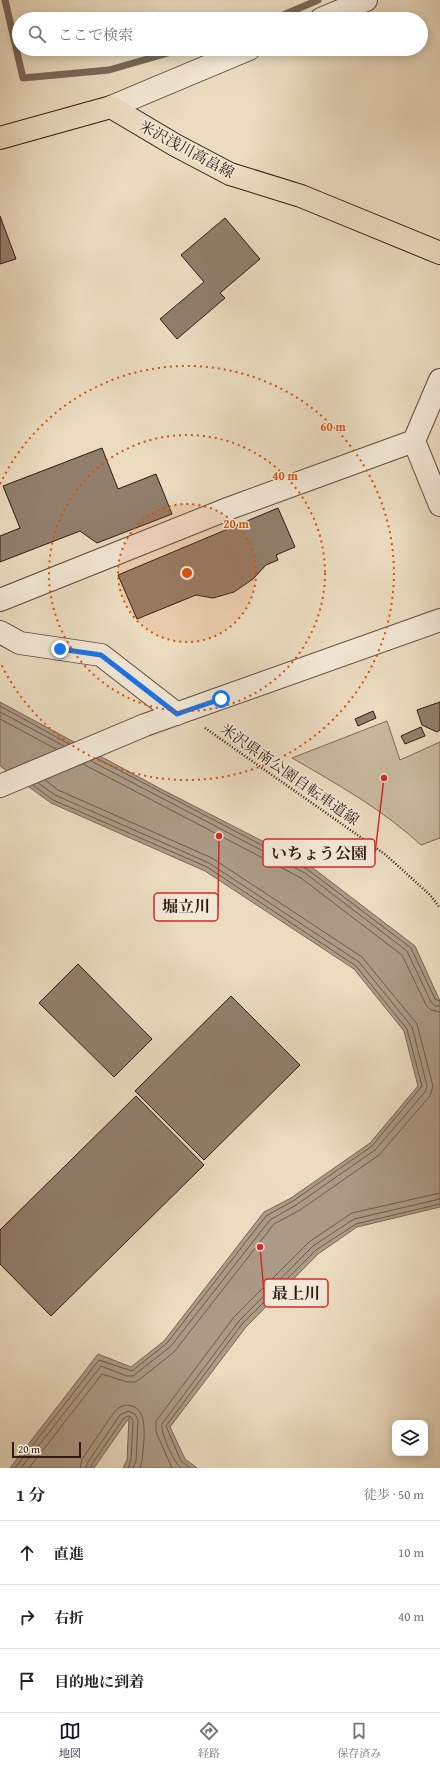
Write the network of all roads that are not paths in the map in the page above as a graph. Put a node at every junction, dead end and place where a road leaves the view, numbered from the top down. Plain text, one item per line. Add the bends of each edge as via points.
1 (366, 0) edge
2 (338, 12) edge
3 (232, 56) edge
4 (111, 107) junction
5 (0, 138) edge
6 (440, 253) edge
7 (440, 380) edge
8 (414, 441) junction
9 (440, 504) edge
10 (0, 600) edge
11 (440, 620) edge
12 (0, 632) edge
13 (177, 714) junction
14 (3, 785) edge

1 - 2 street
3 - 4 street
4 - 5 main road
4 - 6 main road, 米沢浅川高畠線 via 174,145 230,174 301,196
7 - 8 street
8 - 9 street
8 - 10 street via 230,508
11 - 13 street
12 - 13 street via 20,643 101,655
13 - 14 street

